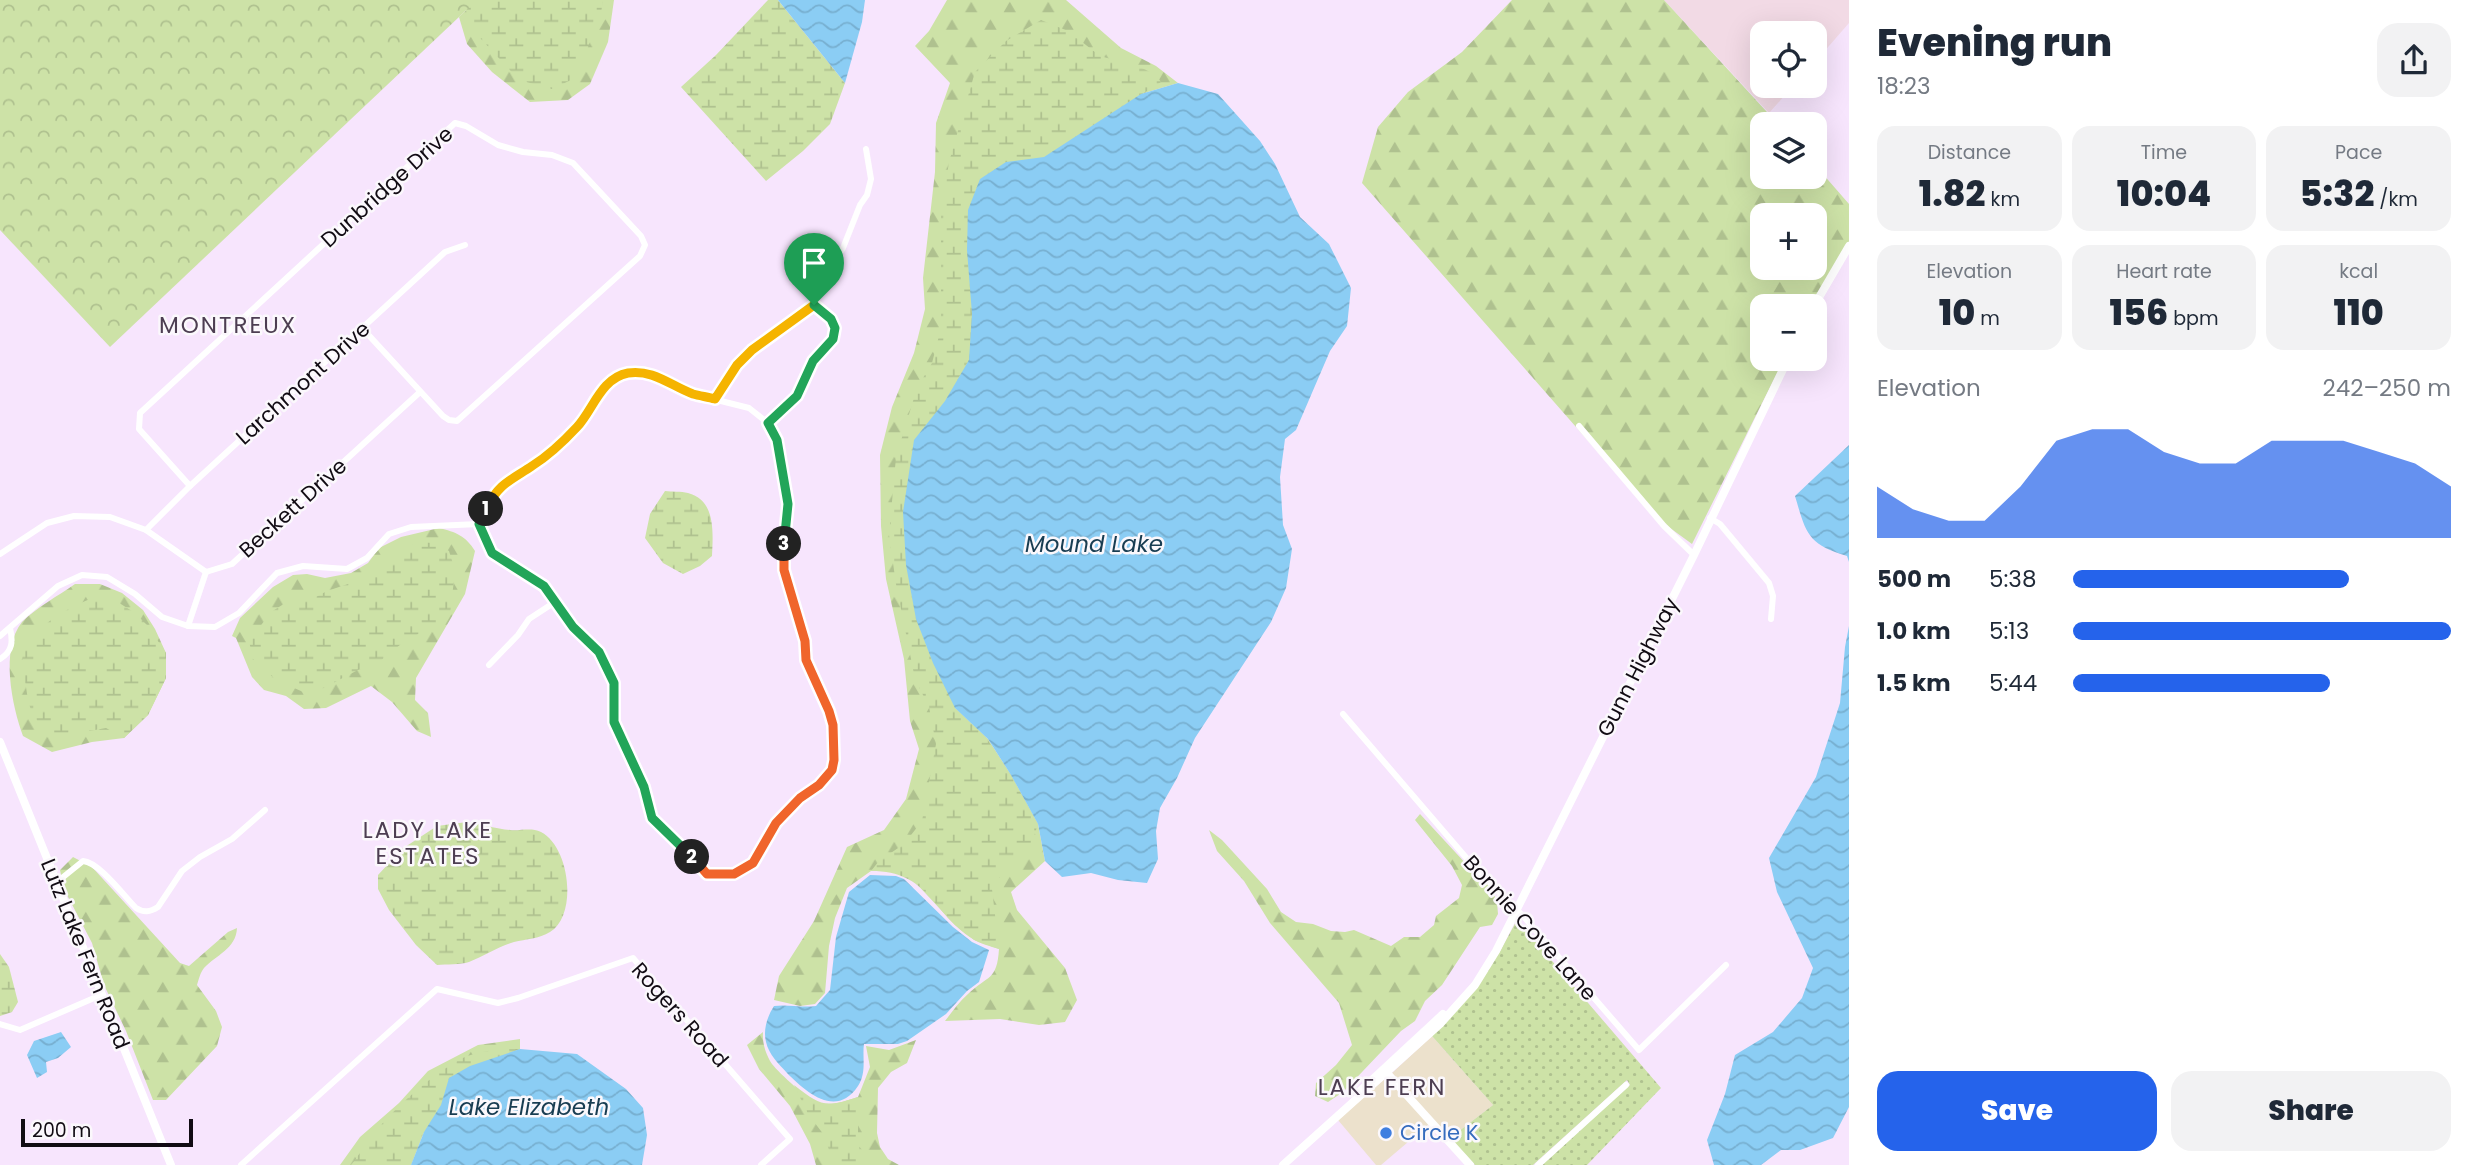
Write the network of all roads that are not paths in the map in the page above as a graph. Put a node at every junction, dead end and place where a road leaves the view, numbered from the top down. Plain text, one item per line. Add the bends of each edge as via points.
1 (866, 149) dead end
2 (465, 245) dead end
3 (1849, 246) edge
4 (1821, 294) edge
5 (814, 305) junction
6 (363, 329) junction
7 (1782, 371) edge
8 (421, 392) junction
9 (715, 399) junction
10 (768, 423) junction
11 (1579, 426) dead end
12 (190, 486) junction
13 (1710, 518) junction
14 (479, 524) junction
15 (146, 530) junction
16 (0, 554) edge
17 (1694, 555) junction
18 (206, 572) junction
19 (555, 602) junction
20 (1771, 620) dead end
21 (188, 626) junction
22 (10, 628) junction
23 (0, 636) edge
24 (0, 659) edge
25 (489, 665) dead end
26 (1343, 714) dead end
27 (0, 742) edge
28 (265, 810) dead end
29 (57, 881) junction
30 (1518, 910) junction
31 (1726, 965) dead end
32 (101, 995) junction
33 (0, 1024) edge
34 (1385, 1071) junction
35 (1626, 1084) dead end
36 (171, 1165) edge
37 (240, 1165) edge
38 (761, 1165) edge
39 (1283, 1165) edge
40 (1470, 1165) edge
41 (1538, 1165) edge

1 - 5 street via 871,179 867,195 843,248 821,282
2 - 6 street, Larchmont Drive via 445,252
3 - 4 main road
5 - 9 street via 752,350
5 - 10 street via 831,319 833,339 813,361 797,396
6 - 8 street, Dunbridge Drive
6 - 12 street, Larchmont Drive
7 - 13 main road, Gunn Highway
8 - 12 street, Dunbridge Drive via 446,418 460,419 640,256 645,245 641,236 573,163 498,145 455,123 140,413 139,429
8 - 18 street, Beckett Drive via 232,564
9 - 10 street via 749,408
9 - 14 street via 693,394 665,379 626,373 609,383 560,443 506,480 492,496
10 - 19 street via 777,440 788,504 784,570 808,667 833,725 834,760 819,785 776,823 753,863 734,874 707,874 652,818 644,787 614,722 614,683 606,664
11 - 17 street
12 - 15 street, Larchmont Drive
13 - 17 main road, Gunn Highway
13 - 20 street via 1769,583
14 - 19 street via 492,553 544,586
14 - 21 street via 411,527 389,534 366,558 347,569 303,566 277,573 239,613 215,627
15 - 16 street via 110,517 74,516 47,523
15 - 18 street
17 - 30 main road, Gunn Highway
18 - 21 street
19 - 25 street via 529,619
21 - 22 street via 162,617 107,577 82,575 58,586
22 - 23 street
22 - 24 street via 11,646
26 - 30 street, Bonnie Cove Lane via 1475,868
27 - 29 main road, Lutz Lake Fern Road
28 - 29 street via 232,839 182,871 152,910 136,908 88,860
29 - 32 main road, Lutz Lake Fern Road
30 - 31 street, Bonnie Cove Lane via 1639,1050
30 - 34 main road, Gunn Highway via 1482,972
32 - 33 street via 20,1030
32 - 36 main road, Lutz Lake Fern Road
34 - 39 main road, Gunn Highway
34 - 40 main road
35 - 41 street
37 - 38 street, Rogers Road via 437,989 498,1003 633,958 790,1139

